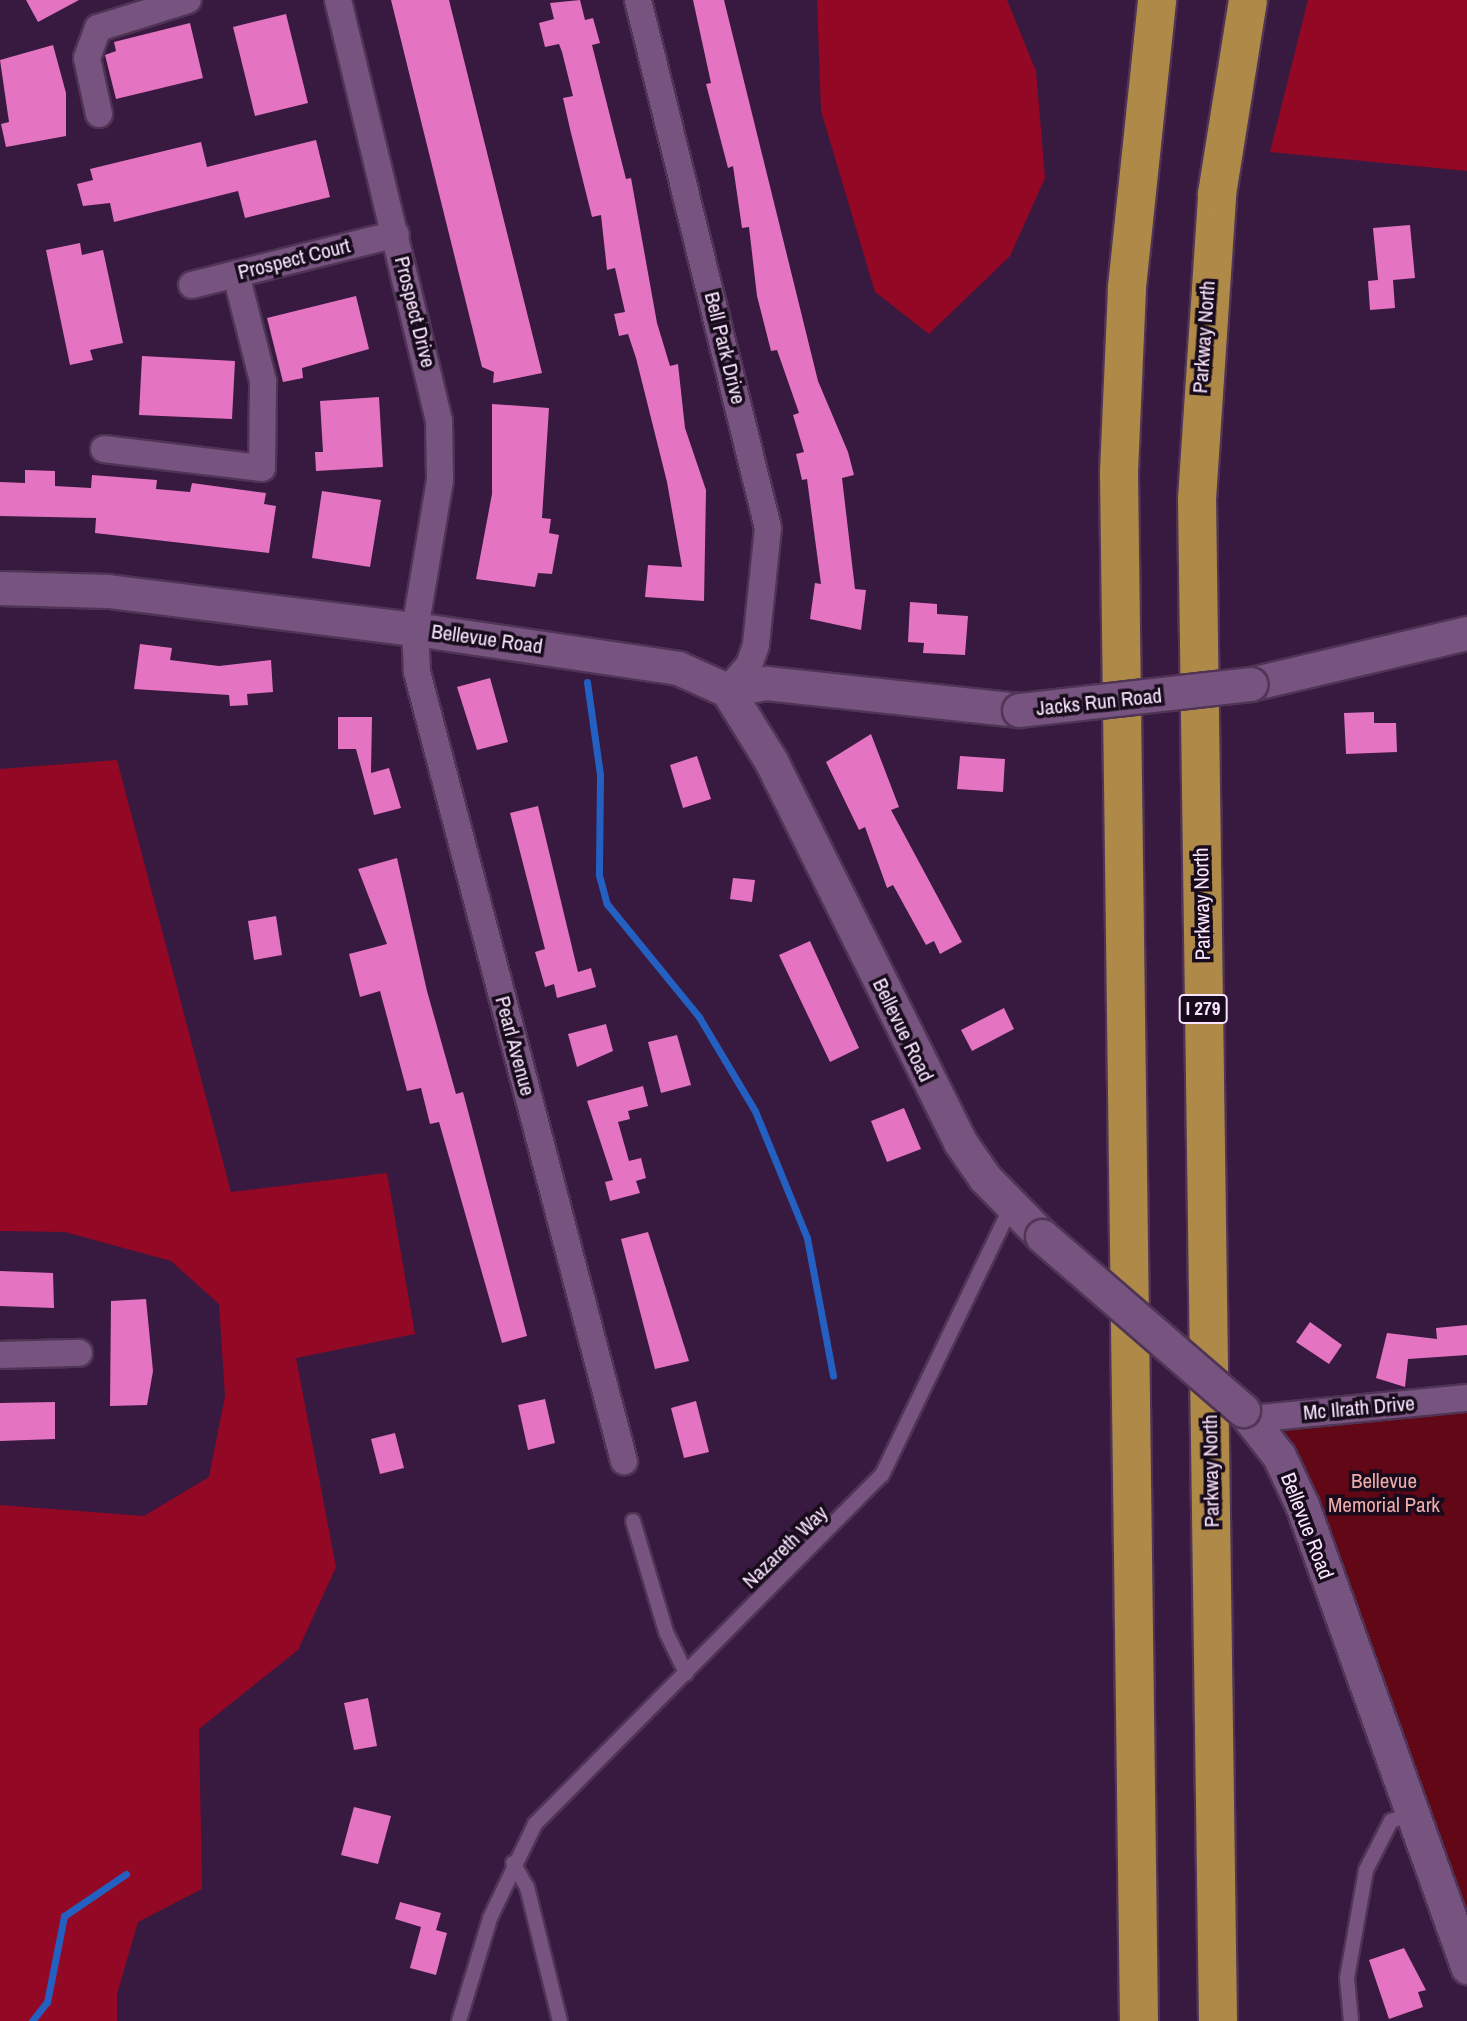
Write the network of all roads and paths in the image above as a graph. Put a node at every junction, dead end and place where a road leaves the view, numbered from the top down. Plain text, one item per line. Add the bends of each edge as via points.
1 (188, 0) edge
2 (338, 0) edge
3 (638, 0) edge
4 (1157, 0) edge
5 (1248, 0) edge
6 (99, 114) dead end
7 (396, 234) junction
8 (236, 274) junction
9 (192, 285) dead end
10 (104, 449) dead end
11 (0, 588) edge
12 (415, 628) junction
13 (1467, 633) edge
14 (727, 690) junction
15 (1011, 1207) junction
16 (79, 1353) dead end
17 (0, 1355) edge
18 (1467, 1398) edge
19 (1247, 1414) junction
20 (624, 1461) dead end
21 (633, 1521) dead end
22 (686, 1673) junction
23 (1412, 1814) junction
24 (513, 1863) junction
25 (1467, 1967) edge
26 (461, 2019) edge
27 (560, 2021) edge
28 (1139, 2021) edge
29 (1217, 2021) edge
30 (1351, 2021) edge

1 - 6 street via 97,28 87,58
2 - 7 street, Prospect Drive
3 - 14 street, Bell Park Drive via 768,528 755,652
4 - 28 highway via 1127,287 1119,472
5 - 29 highway, Parkway North / I 279 via 1217,194 1197,499
7 - 8 street, Prospect Court
7 - 12 street, Prospect Drive via 429,362 441,447
8 - 9 street, Prospect Court
8 - 10 street via 262,381 262,468
11 - 12 street, Bellevue Road via 108,591
12 - 14 street, Bellevue Road via 678,668
12 - 20 street, Pearl Avenue via 417,672
13 - 14 street, Jacks Run Road, bridge via 1251,684 1019,710 766,683
14 - 15 street, Bellevue Road via 771,761 938,1102
15 - 19 street, Bellevue Road, bridge
15 - 22 lane, Nazareth Way via 882,1475
16 - 17 street
18 - 19 street, Mc Ilrath Drive
19 - 23 street, Bellevue Road via 1302,1505
21 - 22 lane via 666,1632
22 - 24 lane, Nazareth Way via 544,1812
23 - 25 street, Bellevue Road
23 - 30 lane via 1391,1821 1366,1870 1347,1978
24 - 26 lane, Nazareth Way
24 - 27 lane via 527,1887

